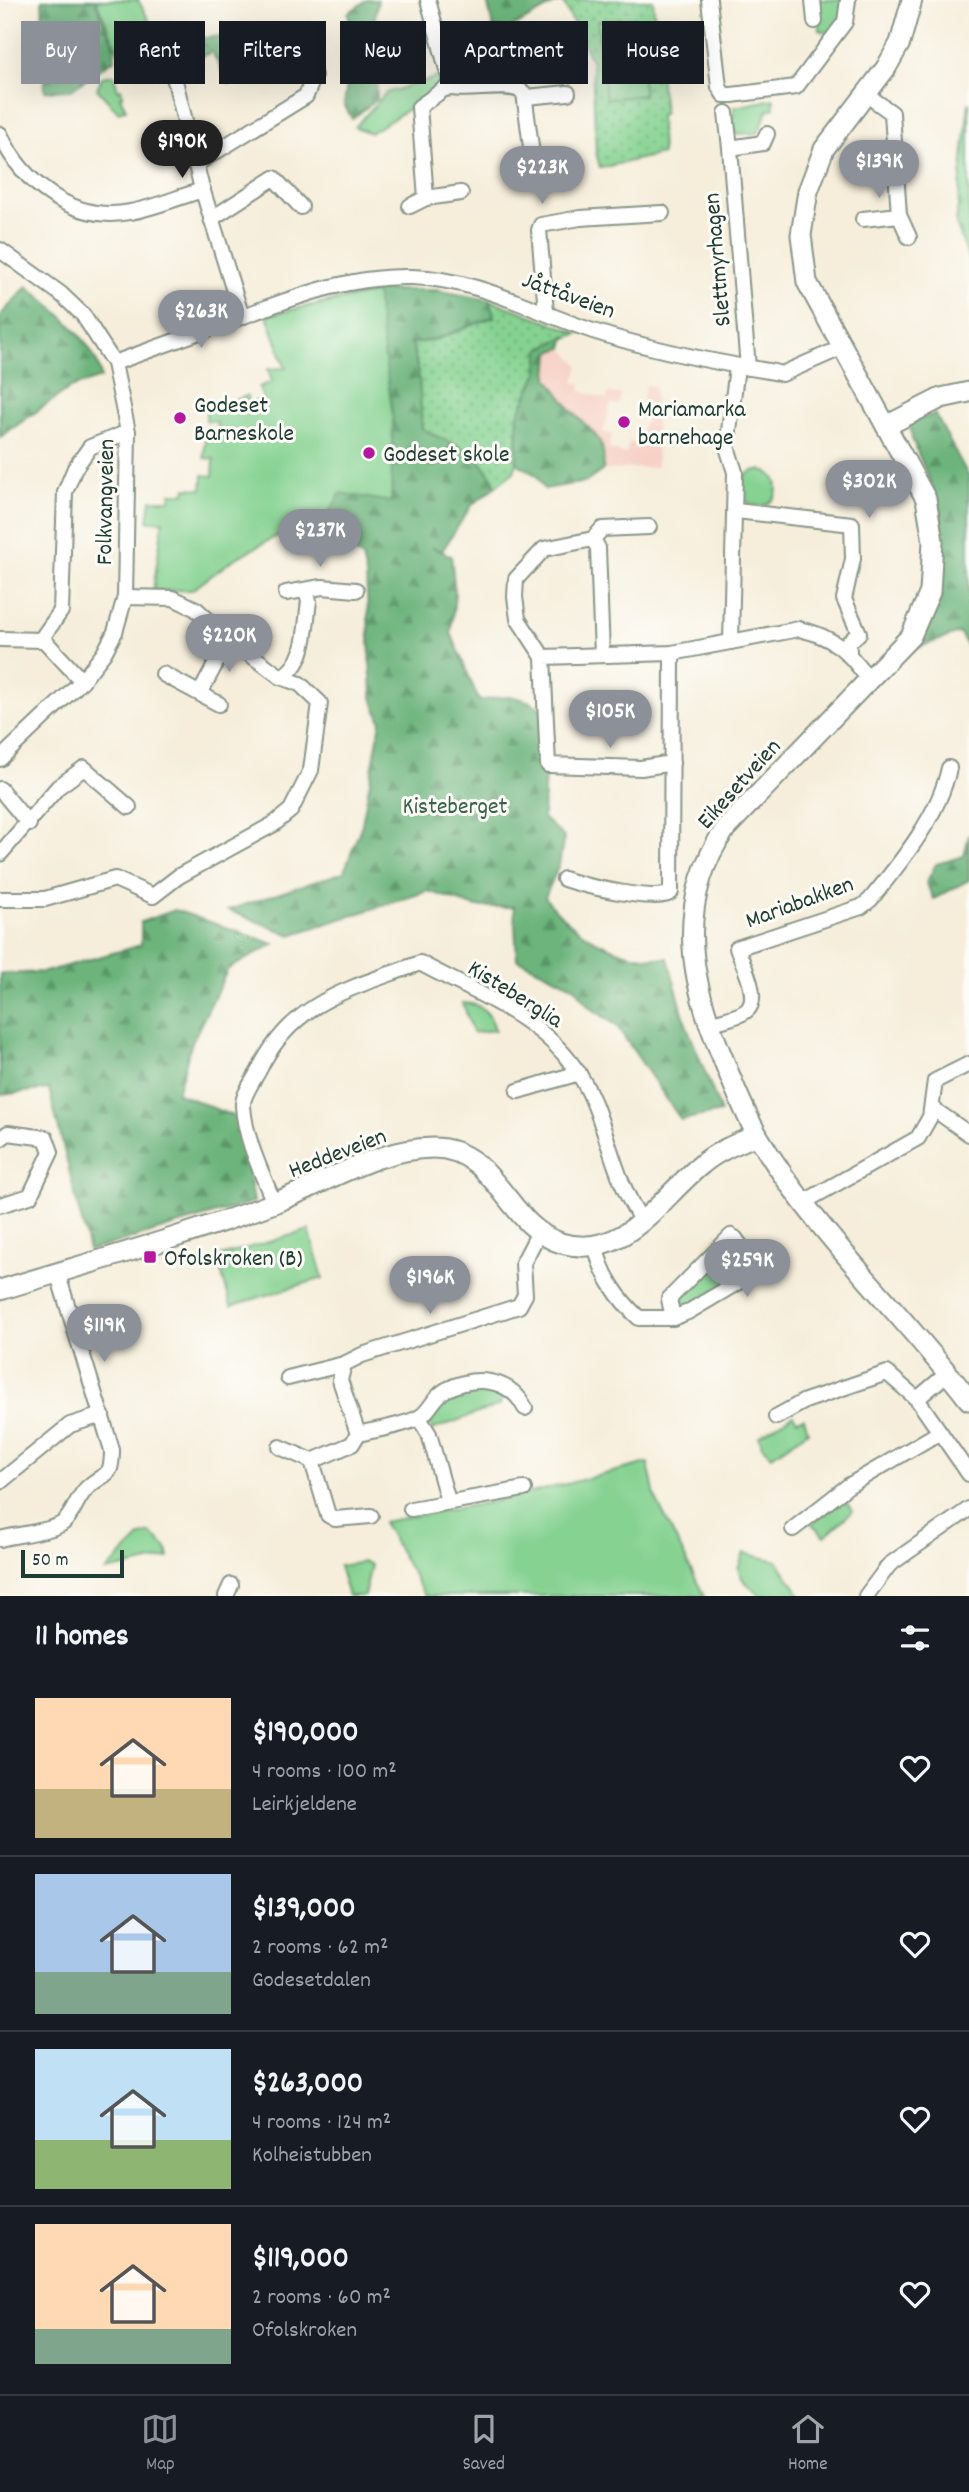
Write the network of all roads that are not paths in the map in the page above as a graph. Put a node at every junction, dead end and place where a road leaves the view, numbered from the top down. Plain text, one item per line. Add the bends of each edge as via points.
1 (428, 0) edge
2 (709, 0) edge
3 (813, 0) edge
4 (848, 0) edge
5 (912, 0) edge
6 (815, 21) dead end
7 (176, 84) edge
8 (311, 84) edge
9 (452, 88) junction
10 (568, 93) dead end
11 (867, 95) junction
12 (526, 97) junction
13 (726, 113) dead end
14 (0, 134) edge
15 (767, 134) dead end
16 (730, 148) junction
17 (532, 162) dead end
18 (196, 164) junction
19 (202, 190) junction
20 (461, 193) dead end
21 (426, 198) junction
22 (410, 206) dead end
23 (301, 207) dead end
24 (662, 213) dead end
25 (900, 215) junction
26 (211, 219) junction
27 (863, 219) dead end
28 (909, 237) dead end
29 (0, 250) edge
30 (546, 312) junction
31 (242, 317) junction
32 (841, 348) junction
33 (114, 363) junction
34 (743, 367) junction
35 (969, 392) edge
36 (886, 426) junction
37 (128, 432) junction
38 (736, 511) junction
39 (649, 527) dead end
40 (593, 539) junction
41 (356, 590) dead end
42 (306, 592) junction
43 (286, 593) dead end
44 (125, 597) junction
45 (0, 639) edge
46 (229, 639) junction
47 (43, 640) junction
48 (731, 642) junction
49 (849, 651) junction
50 (672, 653) junction
51 (602, 655) junction
52 (543, 657) junction
53 (163, 674) dead end
54 (281, 677) junction
55 (869, 680) junction
56 (82, 681) junction
57 (200, 694) junction
58 (219, 704) dead end
59 (0, 759) edge
60 (672, 763) junction
61 (949, 768) dead end
62 (0, 789) edge
63 (129, 807) dead end
64 (29, 824) junction
65 (0, 854) edge
66 (564, 879) dead end
67 (0, 899) edge
68 (709, 1024) junction
69 (969, 1064) edge
70 (579, 1073) junction
71 (518, 1091) dead end
72 (932, 1108) junction
73 (969, 1134) edge
74 (757, 1135) junction
75 (0, 1139) edge
76 (804, 1202) junction
77 (274, 1203) junction
78 (0, 1206) edge
79 (642, 1221) junction
80 (539, 1232) junction
81 (596, 1246) junction
82 (57, 1272) junction
83 (0, 1290) edge
84 (673, 1318) junction
85 (344, 1364) junction
86 (948, 1373) junction
87 (288, 1378) dead end
88 (918, 1399) junction
89 (969, 1400) edge
90 (525, 1408) dead end
91 (102, 1415) junction
92 (776, 1417) dead end
93 (419, 1418) junction
94 (940, 1432) junction
95 (358, 1434) junction
96 (280, 1447) dead end
97 (312, 1461) junction
98 (969, 1474) edge
99 (0, 1482) edge
100 (524, 1489) dead end
101 (448, 1501) junction
102 (411, 1509) dead end
103 (969, 1509) edge
104 (371, 1516) dead end
105 (793, 1529) dead end
106 (0, 1539) edge
107 (866, 1596) edge

1 - 9 street
2 - 4 street via 719,88 724,95 732,95 796,87 845,22
3 - 6 street
5 - 11 main road, Eikesetveien via 900,43
7 - 18 street
8 - 18 street via 306,96
9 - 12 street via 513,87
9 - 21 street via 419,107
10 - 12 street
11 - 25 street via 892,113
11 - 32 main road, Eikesetveien via 824,149 803,213 807,282
12 - 17 street
13 - 16 street, Slettmyrhagen
14 - 19 street via 29,177 63,203 85,211 133,212
15 - 16 street via 763,143
16 - 34 street, Slettmyrhagen
18 - 19 street
19 - 26 street
20 - 21 street
21 - 22 street
23 - 26 street via 274,178
24 - 30 street via 578,213 539,228
25 - 27 street
25 - 28 street
26 - 31 street
29 - 33 street, Folkvangveien via 83,315
30 - 31 street, Jåttåveien via 475,286 414,277 360,280
30 - 34 street, Jåttåveien via 604,334
31 - 33 street, Jåttåveien
32 - 34 street, Jåttåveien via 782,373
32 - 36 main road, Eikesetveien
33 - 37 street, Folkvangveien
34 - 38 street, Slettmyrhagen via 732,392 727,447 734,466
35 - 36 main road via 942,398
36 - 55 main road, Eikesetveien via 926,499 933,541 930,592 911,636
37 - 44 street, Folkvangveien
37 - 47 street via 90,447 65,492 61,611
38 - 48 street, Slettmyrhagen
38 - 49 street via 852,524 853,559 844,599 859,633 848,643
39 - 40 street via 602,529
40 - 51 street via 598,548
40 - 52 street via 544,549 516,579 518,619
41 - 42 street via 322,587
42 - 43 street
42 - 54 street via 309,601 300,660 293,671
44 - 46 street via 173,598 196,609
44 - 56 street, Folkvangveien via 115,632
45 - 47 street
46 - 54 street
46 - 57 street
47 - 56 street
48 - 49 street via 799,629 817,633
48 - 50 street
49 - 55 street
50 - 51 street
50 - 60 street
51 - 52 street
52 - 60 street via 548,765 641,768
53 - 57 street
54 - 67 street via 300,684 320,703 311,770 291,810 274,824 179,876 153,896 115,879 45,899
55 - 68 main road, Eikesetveien via 748,803 708,858 695,894 690,932 694,971
56 - 59 street, Folkvangveien
57 - 58 street
60 - 66 street via 673,886 668,896 599,889
61 - 68 street, Mariabakken via 918,836 870,900 737,948 752,993 750,1006 746,1012
62 - 64 street
63 - 64 street via 84,768 58,788
64 - 65 street
68 - 74 main road, Eikesetveien
69 - 72 street via 935,1081
70 - 71 street
70 - 77 street, Kisteberglia via 540,1030 420,963 330,996 288,1024 268,1050 242,1104 256,1160
70 - 79 street, Kisteberglia via 595,1104 622,1187
72 - 73 street
72 - 76 street via 913,1143
74 - 76 main road, Eikesetveien
74 - 79 main road via 702,1164
75 - 78 street via 8,1133 46,1138 51,1152 30,1196
76 - 86 main road, Eikesetveien
77 - 80 main road, Heddeveien via 391,1154 434,1148 458,1153 478,1164
77 - 82 main road, Heddeveien
79 - 81 main road via 615,1241
80 - 81 main road, Heddeveien via 559,1242
80 - 85 street via 523,1264 525,1295 519,1306
81 - 84 street via 621,1301 639,1318
82 - 83 main road, Heddeveien
82 - 91 street
84 - 84 street via 702,1306 752,1273 752,1262 735,1238 731,1236 670,1299
85 - 87 street
85 - 95 street via 340,1380
86 - 88 street
86 - 89 main road, Eikesetveien
88 - 92 street via 887,1373 805,1401
88 - 94 street
90 - 93 street via 512,1391 486,1379 446,1390
91 - 99 street via 70,1425
91 - 106 street via 112,1450 107,1475 86,1488 62,1524
93 - 95 street
93 - 101 street via 429,1434
94 - 98 street
94 - 105 street via 848,1486
95 - 97 street via 352,1444
96 - 97 street
97 - 104 street via 328,1515 335,1519
100 - 101 street
101 - 102 street
103 - 107 street via 889,1565

